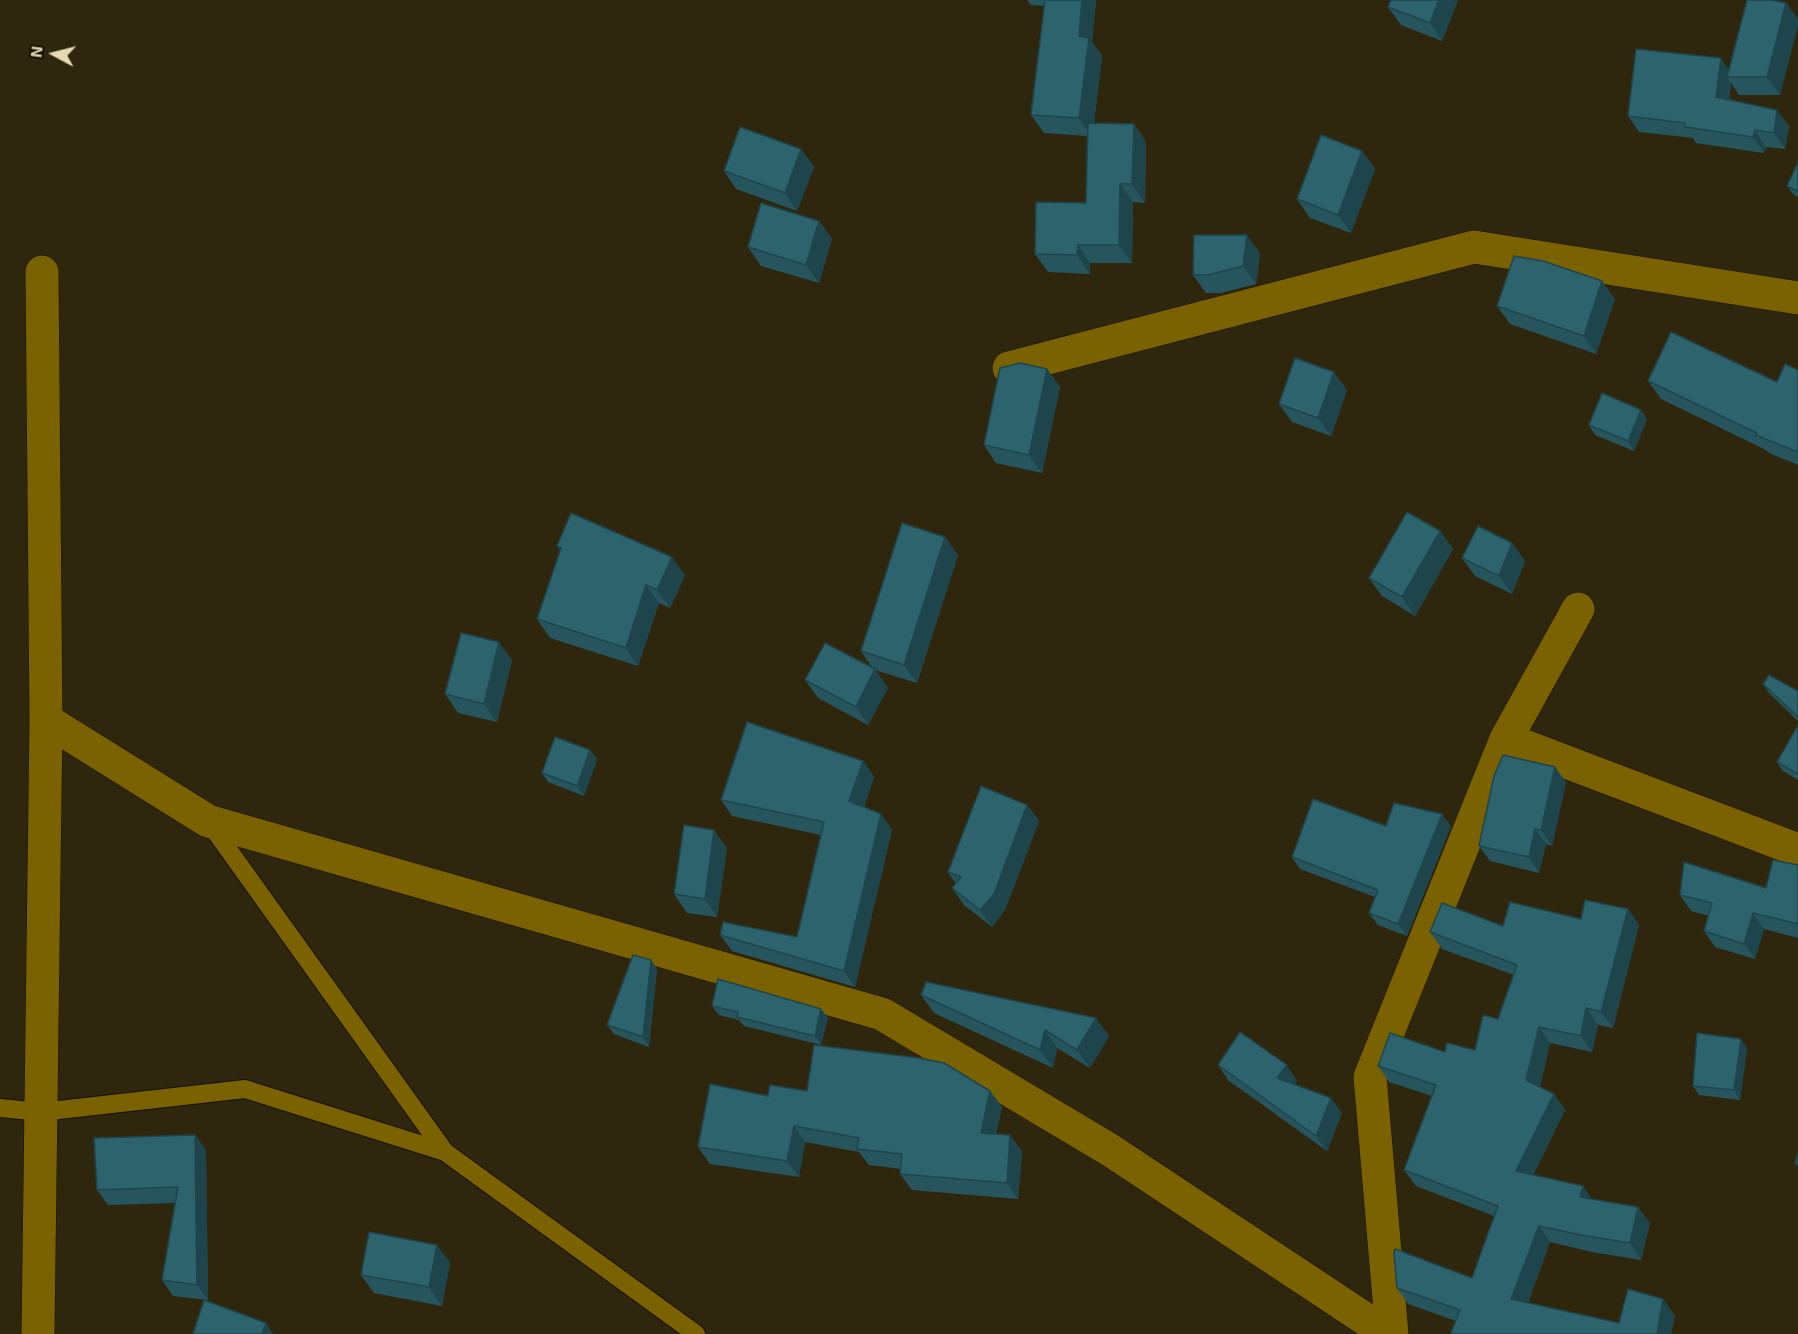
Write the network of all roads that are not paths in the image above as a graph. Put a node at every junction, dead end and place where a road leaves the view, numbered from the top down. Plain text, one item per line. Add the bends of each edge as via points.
1 (42, 272) dead end
2 (1798, 298) edge
3 (1009, 368) edge
4 (1578, 609) dead end
5 (46, 720) junction
6 (1506, 739) junction
7 (208, 821) junction
8 (1798, 850) edge
9 (0, 1108) edge
10 (41, 1112) junction
11 (445, 1152) junction
12 (38, 1334) edge
13 (696, 1334) edge
14 (1390, 1334) edge

1 - 5 street
2 - 3 street via 1474,247
4 - 6 street
5 - 7 street
5 - 10 street
6 - 8 street
6 - 14 street via 1370,1077
7 - 11 lane
7 - 14 street via 882,1014 1110,1150
9 - 10 lane
10 - 11 lane via 244,1089
10 - 12 street
11 - 13 lane

